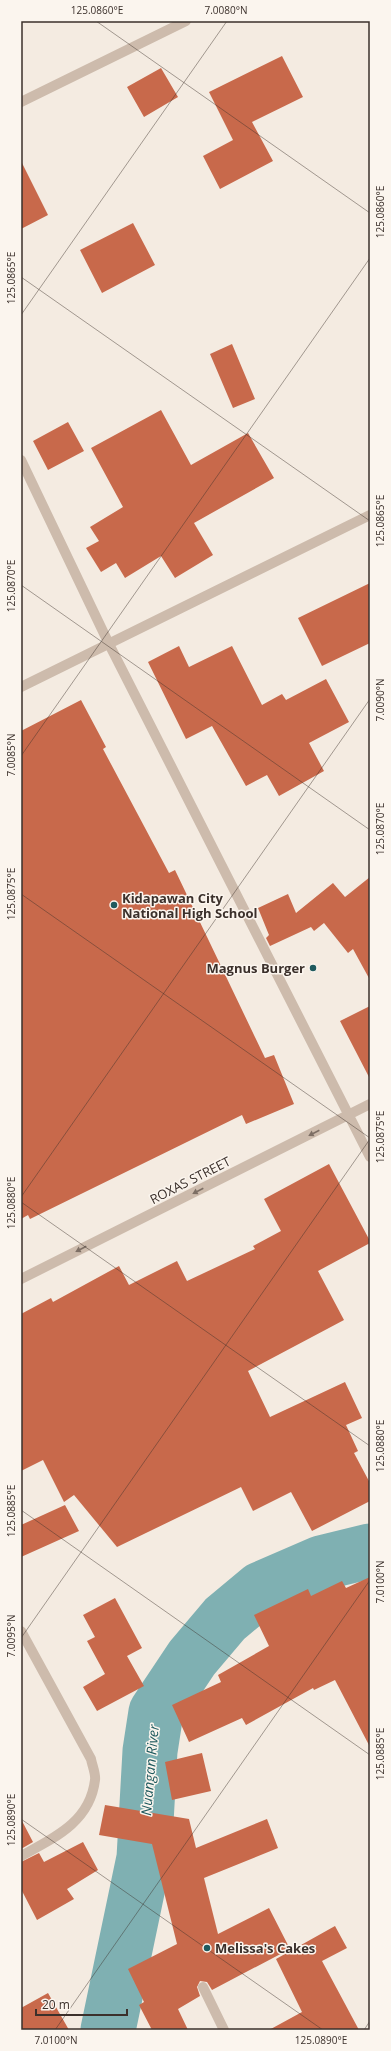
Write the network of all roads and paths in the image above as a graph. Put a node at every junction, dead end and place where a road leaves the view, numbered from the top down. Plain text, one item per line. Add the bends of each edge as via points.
1 (186, 21) edge
2 (21, 102) edge
3 (21, 460) edge
4 (370, 514) edge
5 (109, 644) junction
6 (21, 687) edge
7 (370, 1104) edge
8 (349, 1115) junction
9 (370, 1157) edge
10 (21, 1279) edge
11 (21, 1631) edge
12 (21, 1856) edge
13 (203, 1987) dead end
14 (224, 2030) edge

1 - 2 street
3 - 5 street
4 - 5 street
5 - 6 street
5 - 8 street
7 - 8 street, ROXAS STREET
8 - 9 street
8 -> 10 street, ROXAS STREET
11 - 12 street via 91,1759 95,1779 89,1801 74,1824
13 - 14 street

